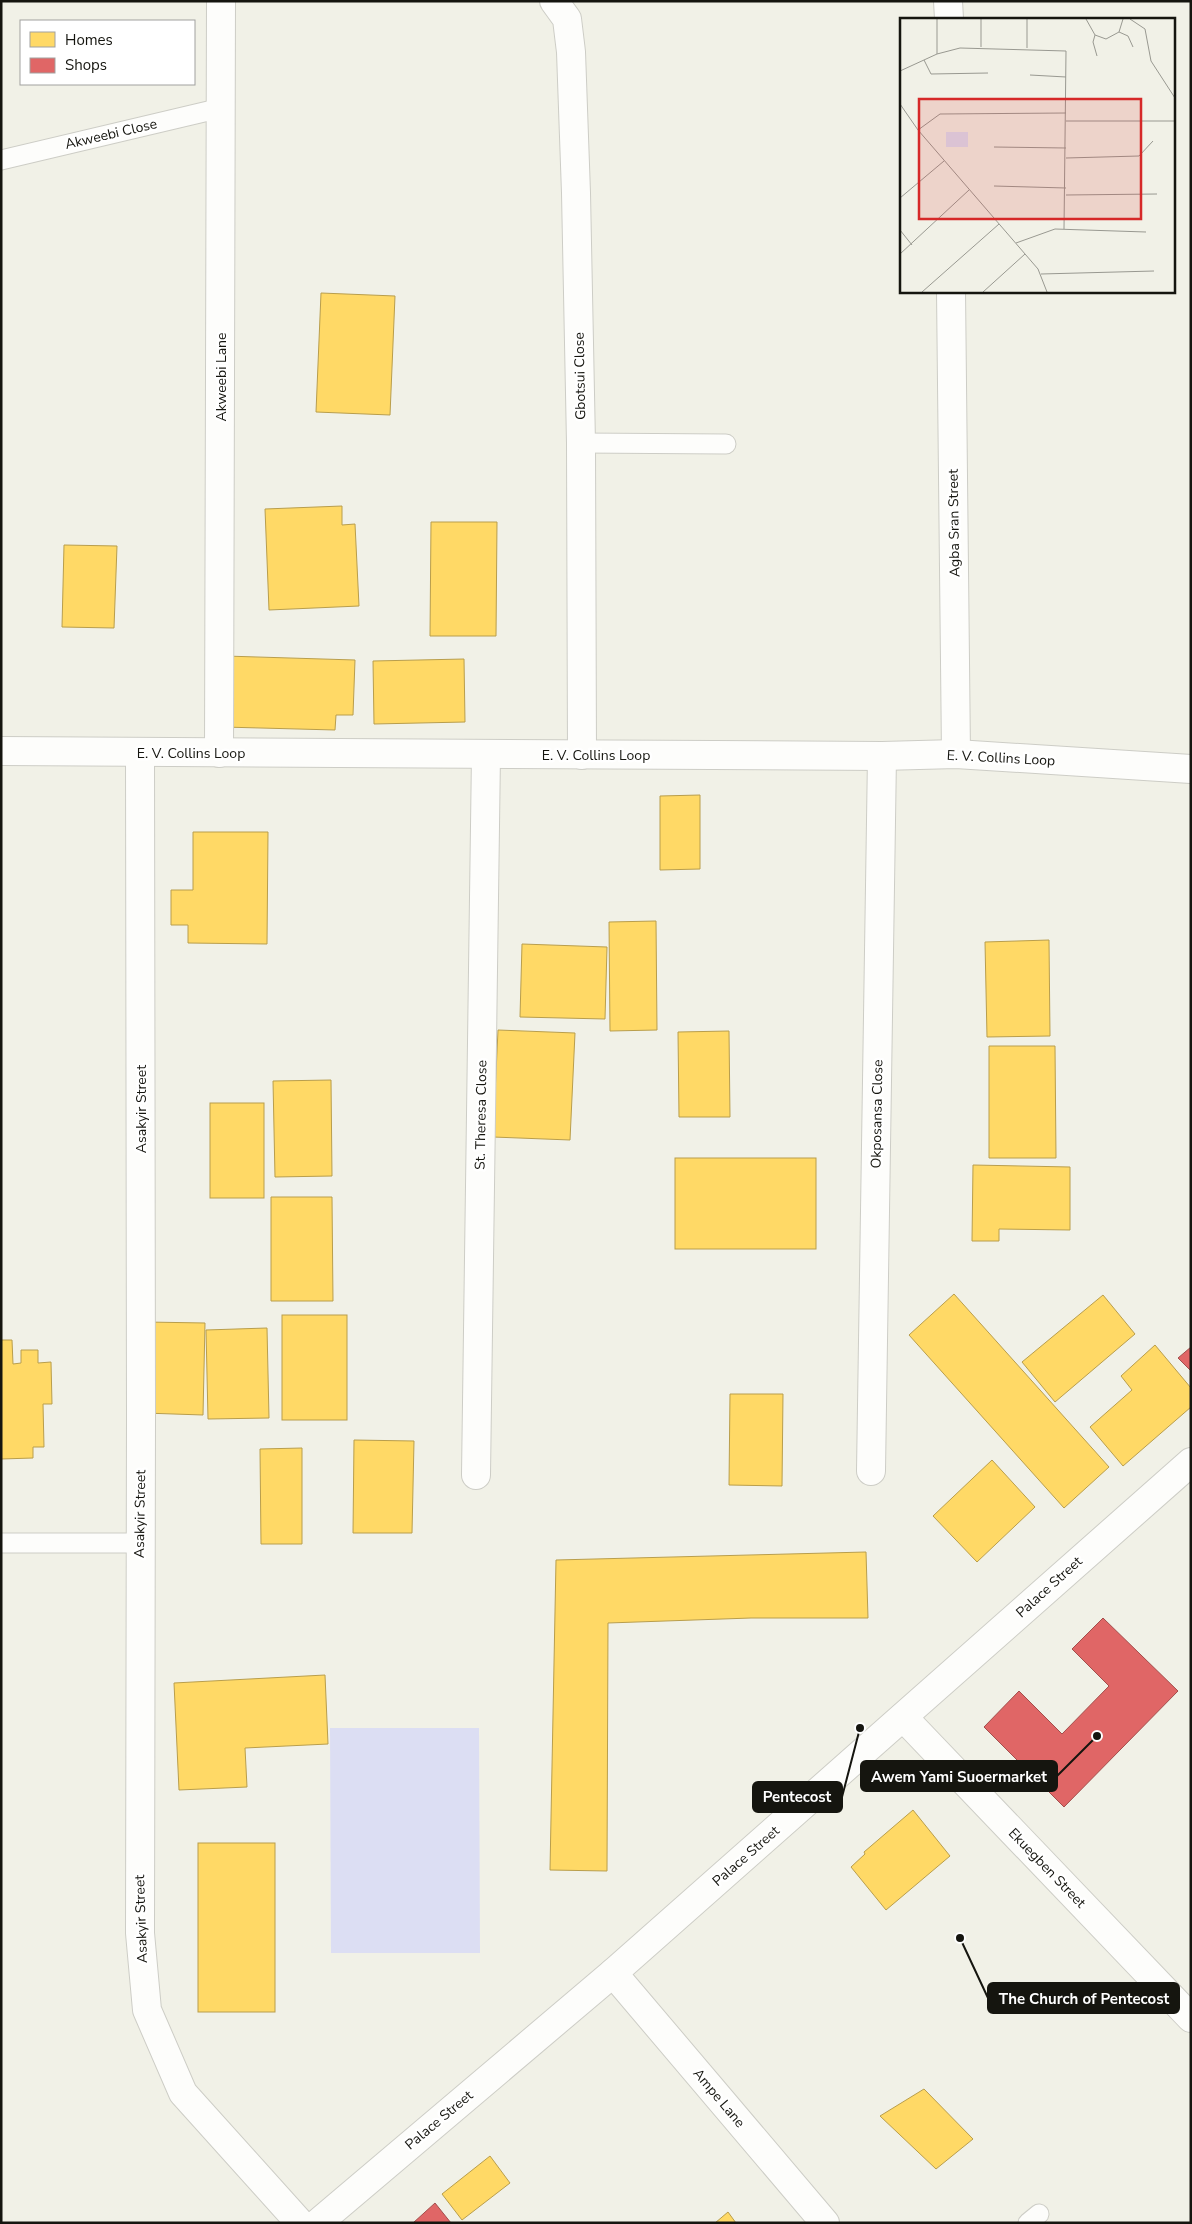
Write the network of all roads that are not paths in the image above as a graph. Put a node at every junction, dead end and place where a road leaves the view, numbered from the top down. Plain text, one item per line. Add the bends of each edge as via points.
1 (221, 1) edge
2 (554, 1) edge
3 (948, 1) edge
4 (948, 18) edge
5 (221, 108) junction
6 (1, 160) edge
7 (951, 292) edge
8 (581, 443) junction
9 (726, 444) dead end
10 (1, 751) edge
11 (140, 753) junction
12 (219, 753) junction
13 (486, 754) junction
14 (956, 754) junction
15 (582, 755) junction
16 (882, 756) junction
17 (1191, 770) edge
18 (1191, 1462) edge
19 (871, 1471) dead end
20 (476, 1475) dead end
21 (1, 1543) edge
22 (140, 1543) junction
23 (903, 1717) junction
24 (613, 1973) junction
25 (1191, 2018) edge
26 (300, 2223) edge
27 (318, 2223) edge
28 (826, 2223) edge

1 - 5 street, Akweebi Lane
2 - 8 street, Gbotsui Close via 567,19 571,52
3 - 4 street
5 - 6 lane, Akweebi Close
5 - 12 street, Akweebi Lane
7 - 14 street, Agba Sran Street
8 - 9 lane
8 - 15 street, Gbotsui Close
10 - 11 street, E. V. Collins Loop
11 - 12 street, E. V. Collins Loop
11 - 22 street, Asakyir Street
12 - 13 street, E. V. Collins Loop
13 - 15 street, E. V. Collins Loop
13 - 20 street, St. Theresa Close
14 - 16 street, E. V. Collins Loop
14 - 17 street, E. V. Collins Loop
15 - 16 street, E. V. Collins Loop
16 - 19 street, Okposansa Close
18 - 23 street, Palace Street
21 - 22 lane
22 - 26 street, Asakyir Street via 140,1933 148,2010 183,2092
23 - 24 street, Palace Street
23 - 25 street, Ekuegben Street
24 - 27 street, Palace Street
24 - 28 street, Ampe Lane

